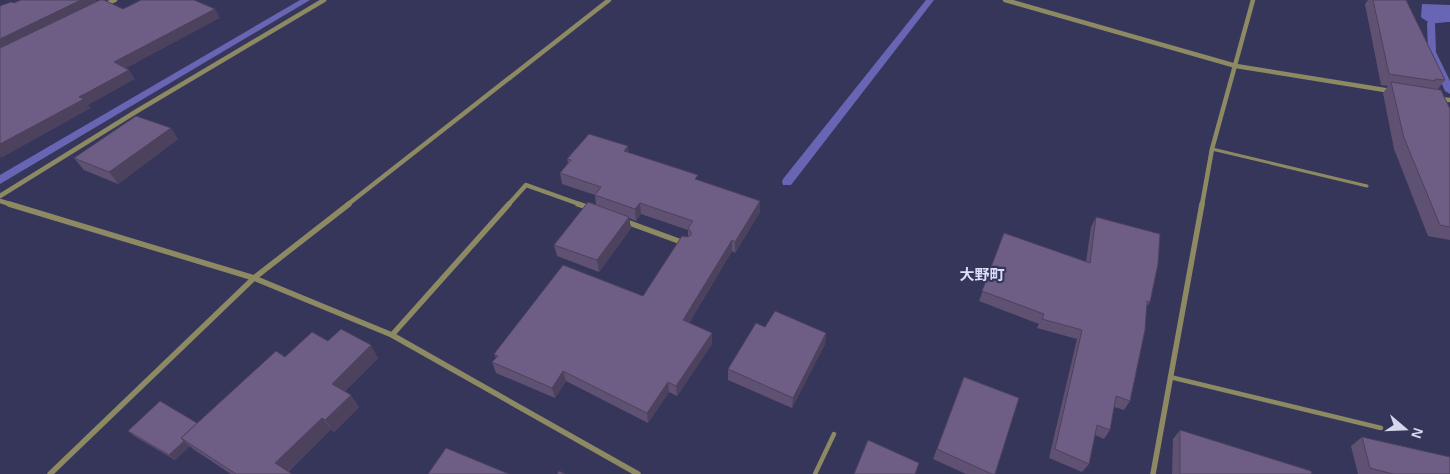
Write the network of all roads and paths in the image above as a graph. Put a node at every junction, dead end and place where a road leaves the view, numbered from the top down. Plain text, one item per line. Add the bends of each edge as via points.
1 (105, 0) edge
2 (115, 0) edge
3 (324, 0) edge
4 (609, 0) edge
5 (1005, 0) edge
6 (1254, 0) edge
7 (110, 2) junction
8 (102, 6) edge
9 (1236, 66) junction
10 (1401, 93) edge
11 (1431, 97) edge
12 (1450, 100) edge
13 (1212, 149) junction
14 (1367, 186) dead end
15 (0, 196) edge
16 (0, 201) edge
17 (598, 211) edge
18 (615, 218) edge
19 (687, 244) edge
20 (254, 278) junction
21 (392, 335) junction
22 (1170, 377) junction
23 (1381, 428) dead end
24 (834, 434) dead end
25 (50, 474) edge
26 (638, 474) edge
27 (815, 474) edge
28 (1152, 474) edge

1 - 7 lane
2 - 7 street
3 - 15 street
4 - 20 street
5 - 9 street
6 - 9 street
7 - 8 street
9 - 10 street
9 - 13 street
11 - 12 street
13 - 14 lane
13 - 22 street
16 - 20 street
17 - 21 street via 526,185
18 - 19 street
20 - 21 street
20 - 25 street
21 - 26 street
22 - 23 lane
22 - 28 street
24 - 27 lane

